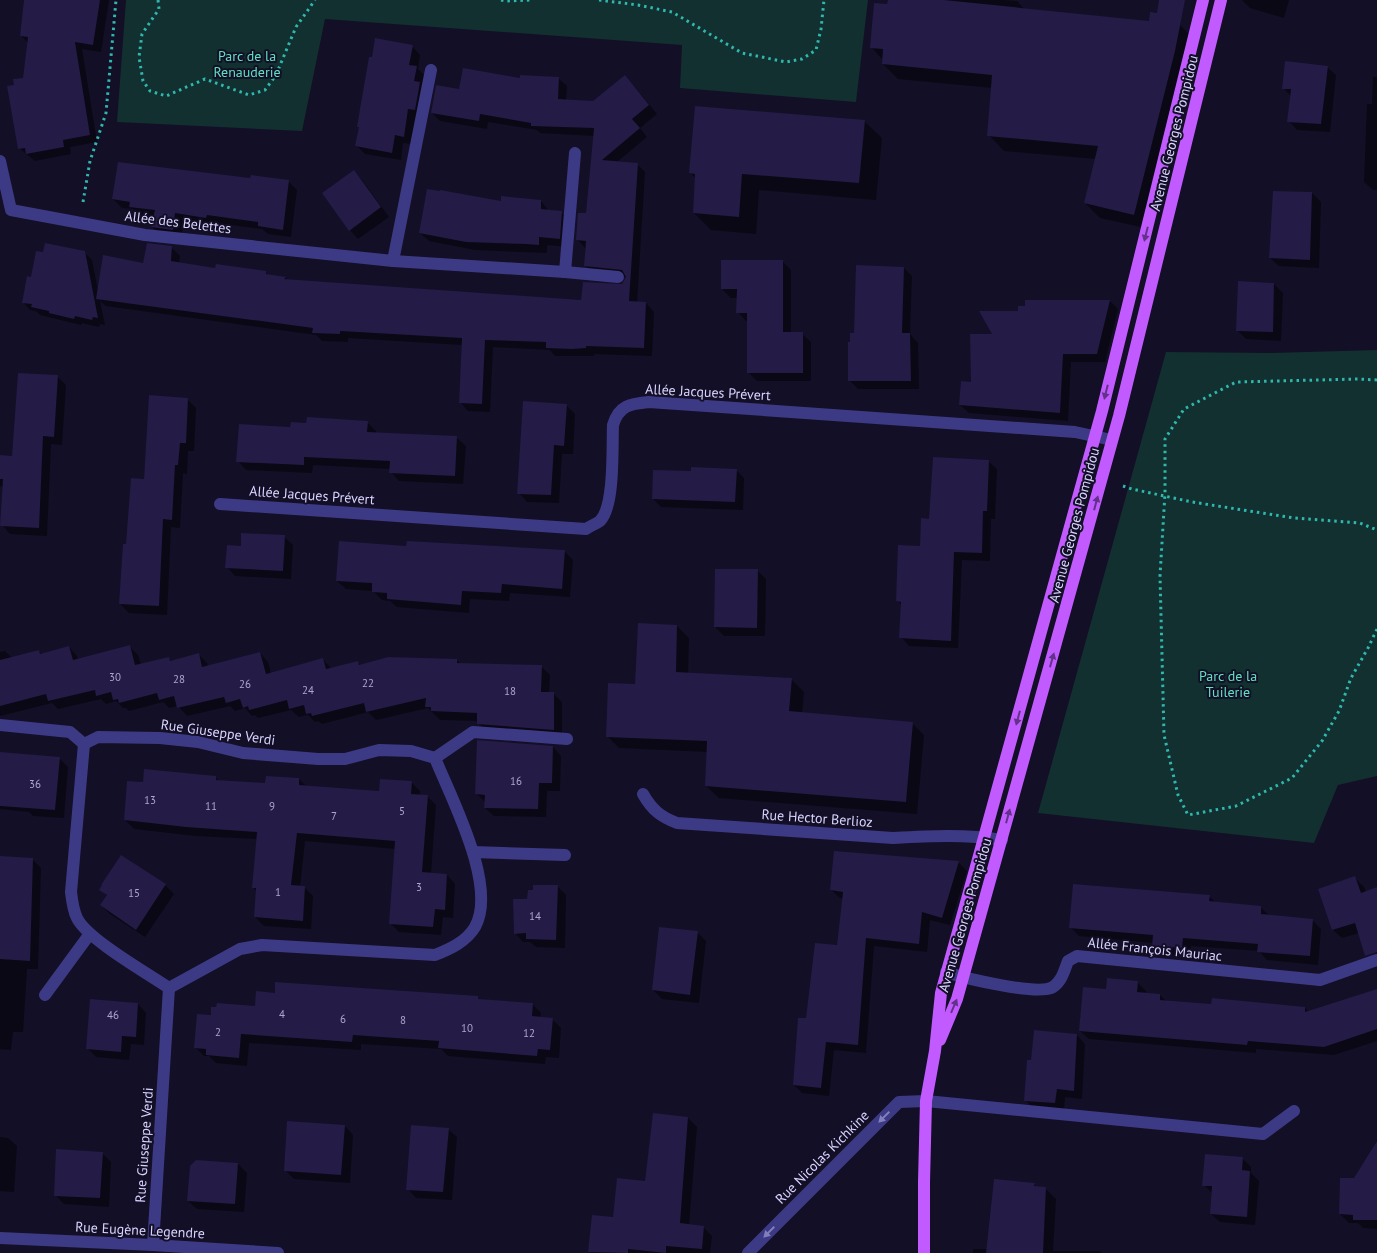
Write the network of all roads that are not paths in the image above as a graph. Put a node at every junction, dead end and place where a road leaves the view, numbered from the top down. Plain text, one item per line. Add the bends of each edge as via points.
1 (1203, 0) edge
2 (1221, 0) edge
3 (430, 70) dead end
4 (575, 153) dead end
5 (0, 162) edge
6 (393, 261) junction
7 (565, 272) junction
8 (618, 277) dead end
9 (1095, 436) junction
10 (1112, 440) junction
11 (220, 504) dead end
12 (0, 725) edge
13 (567, 739) dead end
14 (84, 744) junction
15 (435, 758) junction
16 (643, 794) dead end
17 (984, 837) junction
18 (1002, 840) junction
19 (474, 852) junction
20 (565, 855) dead end
21 (89, 935) junction
22 (1377, 960) edge
23 (946, 972) junction
24 (963, 978) junction
25 (169, 988) junction
26 (45, 995) dead end
27 (935, 1051) junction
28 (926, 1101) junction
29 (1294, 1111) dead end
30 (0, 1238) edge
31 (153, 1245) junction
32 (924, 1252) edge
33 (278, 1253) edge
34 (748, 1253) edge

1 -> 9 main road, Avenue Georges Pompidou
2 - 10 main road, Avenue Georges Pompidou
3 - 6 street
4 - 7 street
5 - 6 street, Allée des Belettes via 11,210 145,235
6 - 7 street, Allée des Belettes
7 - 8 street, Allée des Belettes
9 - 10 street, Allée Jacques Prévert
9 - 11 street, Allée Jacques Prévert via 650,402 623,408 616,415 606,510 600,521 586,529
9 -> 17 main road, Avenue Georges Pompidou
18 -> 10 main road, Avenue Georges Pompidou
12 - 14 street via 70,732
13 - 15 street via 473,732
14 - 15 street, Rue Giuseppe Verdi via 98,737 160,738 198,742 243,753 318,759 345,758 379,750 411,751
14 - 21 street via 72,905 77,919
15 - 19 street
16 - 17 street, Rue Hector Berlioz via 653,810 677,824 892,838
17 - 18 street, Rue Hector Berlioz
17 - 23 main road, Avenue Georges Pompidou
18 - 24 main road, Avenue Georges Pompidou
19 - 20 street
19 - 25 street via 481,882 480,909 475,926 451,949 435,955 251,946
21 - 25 street
21 - 26 street
22 - 24 street, Allée François Mauriac via 1320,980 1077,956 1068,961 1061,980 1051,988 1036,991
23 - 24 street, Allée François Mauriac
23 - 27 main road, Avenue Georges Pompidou
27 -> 24 main road, Avenue Georges Pompidou
25 - 31 street, Rue Giuseppe Verdi
27 - 28 main road, Avenue Georges Pompidou
28 - 29 street via 1263,1134
28 - 32 main road, Avenue Georges Pompidou
28 -> 34 street, Rue Nicolas Kichkine via 898,1102
30 - 31 street, Rue Eugène Legendre
31 - 33 street, Rue Eugène Legendre

